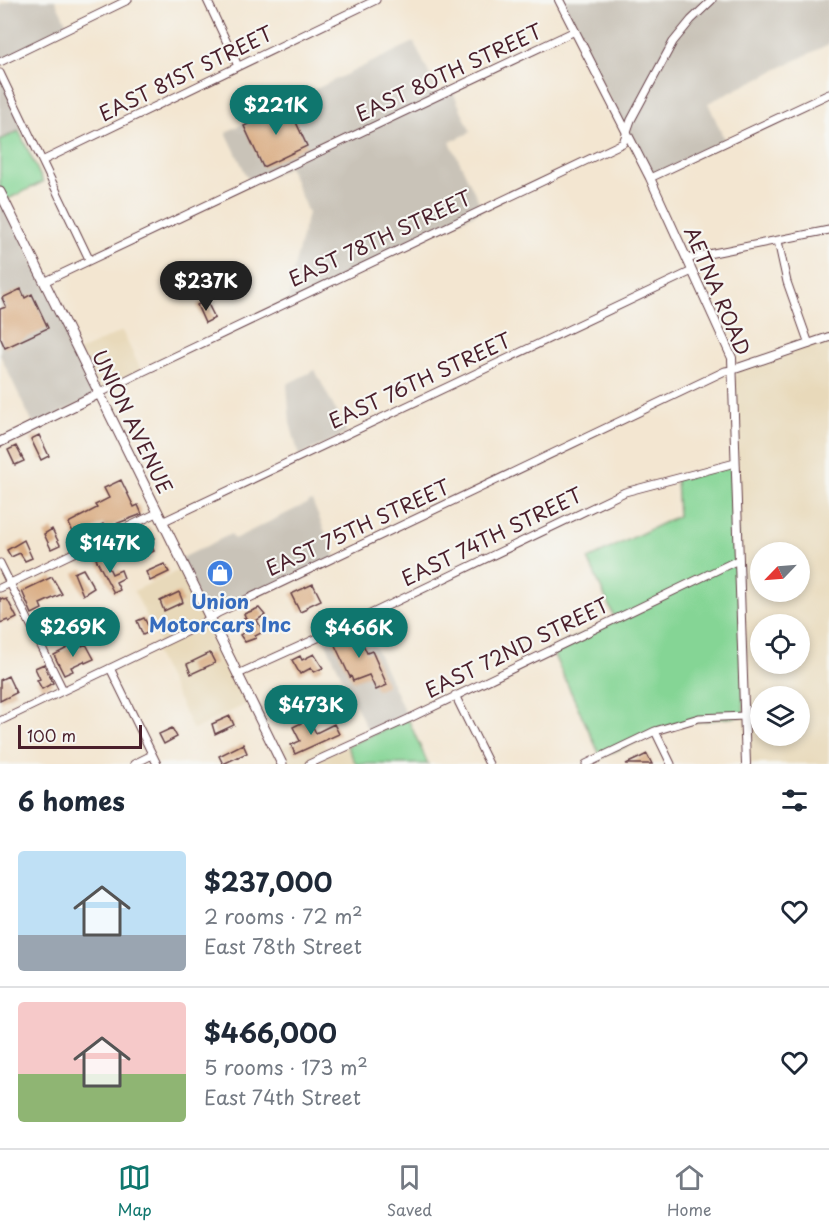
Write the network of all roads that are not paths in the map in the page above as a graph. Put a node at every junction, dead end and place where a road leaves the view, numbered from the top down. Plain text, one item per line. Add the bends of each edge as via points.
1 (128, 0) edge
2 (207, 0) edge
3 (376, 0) edge
4 (559, 0) edge
5 (712, 0) edge
6 (575, 32) junction
7 (0, 62) edge
8 (238, 66) junction
9 (0, 73) edge
10 (829, 94) edge
11 (627, 134) junction
12 (42, 161) junction
13 (650, 178) junction
14 (0, 192) edge
15 (829, 230) edge
16 (778, 241) junction
17 (89, 259) junction
18 (687, 260) junction
19 (692, 271) junction
20 (44, 282) junction
21 (829, 337) edge
22 (809, 344) junction
23 (732, 370) junction
24 (98, 394) junction
25 (0, 442) edge
26 (735, 463) junction
27 (160, 518) junction
28 (738, 560) junction
29 (0, 563) edge
30 (10, 583) junction
31 (0, 588) edge
32 (209, 619) junction
33 (110, 668) junction
34 (238, 675) junction
35 (63, 690) junction
36 (455, 695) junction
37 (744, 716) junction
38 (0, 721) edge
39 (655, 730) junction
40 (153, 755) junction
41 (134, 764) edge
42 (157, 764) edge
43 (282, 764) edge
44 (309, 764) edge
45 (489, 764) edge
46 (586, 764) edge
47 (670, 764) edge
48 (746, 764) edge

1 - 7 street
2 - 8 street
3 - 8 street, EAST 81ST STREET
4 - 6 street, AETNA ROAD
5 - 11 street via 673,42
6 - 11 street, AETNA ROAD
6 - 17 street, EAST 80TH STREET
8 - 12 street, EAST 81ST STREET
9 - 12 street
10 - 13 street
11 - 13 street, AETNA ROAD
11 - 24 street, EAST 78TH STREET via 622,143
12 - 17 street
13 - 18 street, AETNA ROAD
14 - 20 main road, UNION AVENUE
15 - 16 street
16 - 18 street
16 - 22 street via 787,282
17 - 20 street, EAST 80TH STREET
18 - 19 street, AETNA ROAD
19 - 23 street, AETNA ROAD via 732,358
19 - 27 street, EAST 76TH STREET
20 - 24 main road, UNION AVENUE
21 - 22 street
22 - 23 street
23 - 26 street, AETNA ROAD
23 - 32 street, EAST 75TH STREET
24 - 25 main road, EAST 78TH STREET
24 - 27 main road, UNION AVENUE
26 - 28 street, AETNA ROAD
26 - 34 street, EAST 74TH STREET via 625,492
27 - 30 street, EAST 76TH STREET
27 - 32 main road, UNION AVENUE
28 - 36 street, EAST 72ND STREET
28 - 37 street, AETNA ROAD
29 - 30 street
30 - 31 street, EAST 76TH STREET
30 - 35 street
32 - 33 street, EAST 75TH STREET
32 - 34 main road, UNION AVENUE
33 - 35 street, EAST 75TH STREET
33 - 40 street
34 - 43 main road, UNION AVENUE
35 - 38 street, EAST 75TH STREET
36 - 44 street, EAST 72ND STREET
36 - 45 street
37 - 39 street via 699,718
37 - 48 street, AETNA ROAD
39 - 46 street
39 - 47 street
40 - 41 street
40 - 42 street

